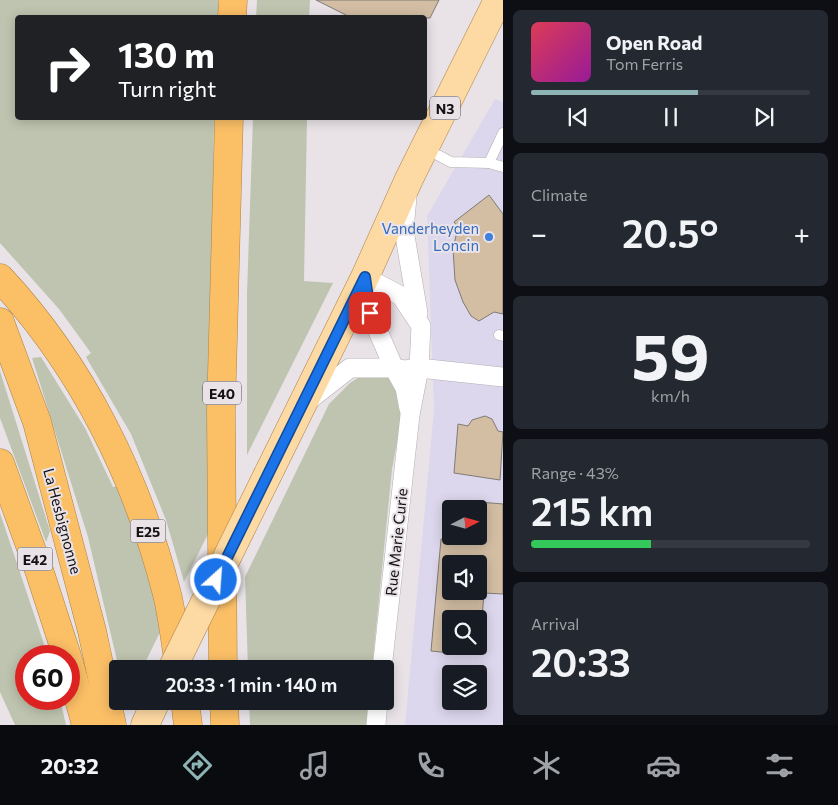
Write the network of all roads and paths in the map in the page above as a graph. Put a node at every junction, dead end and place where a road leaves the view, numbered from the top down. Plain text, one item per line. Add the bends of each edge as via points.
1 (233, 0) edge
2 (498, 0) edge
3 (232, 15) edge
4 (229, 120) edge
5 (503, 133) edge
6 (425, 148) junction
7 (489, 163) junction
8 (503, 167) edge
9 (405, 189) junction
10 (365, 277) junction
11 (0, 278) edge
12 (0, 322) edge
13 (420, 326) junction
14 (394, 368) junction
15 (419, 368) junction
16 (503, 377) edge
17 (302, 406) junction
18 (410, 416) junction
19 (0, 463) edge
20 (64, 645) edge
21 (176, 660) edge
22 (178, 660) edge
23 (223, 660) edge
24 (383, 660) edge
25 (80, 703) edge
26 (152, 710) edge
27 (186, 710) edge
28 (224, 710) edge
29 (377, 710) edge
30 (86, 725) edge
31 (112, 725) edge
32 (145, 725) edge
33 (188, 725) edge
34 (225, 725) edge
35 (376, 725) edge

1 - 3 highway
2 - 6 main road, N3
4 - 23 highway, E40 via 221,411
5 - 7 lane
6 - 7 lane via 451,162
6 - 9 main road, N3
7 - 8 lane
9 - 10 main road, N3
9 - 13 street via 404,230
10 - 13 street via 402,296
10 - 14 street via 370,313
10 - 17 main road, N3
11 - 22 highway, E25 via 54,345 108,432 143,514 167,595
12 - 31 highway, La Hesbignonne via 37,422 92,631
13 - 15 street
14 - 15 street
14 - 17 street via 350,368
14 - 18 street via 405,388
15 - 16 street
15 - 18 street
17 - 21 main road, N3, bridge
18 - 24 street, Rue Marie Curie
19 - 20 highway, E42
25 - 30 highway
26 - 32 main road
27 - 33 highway
28 - 34 highway
29 - 35 street

